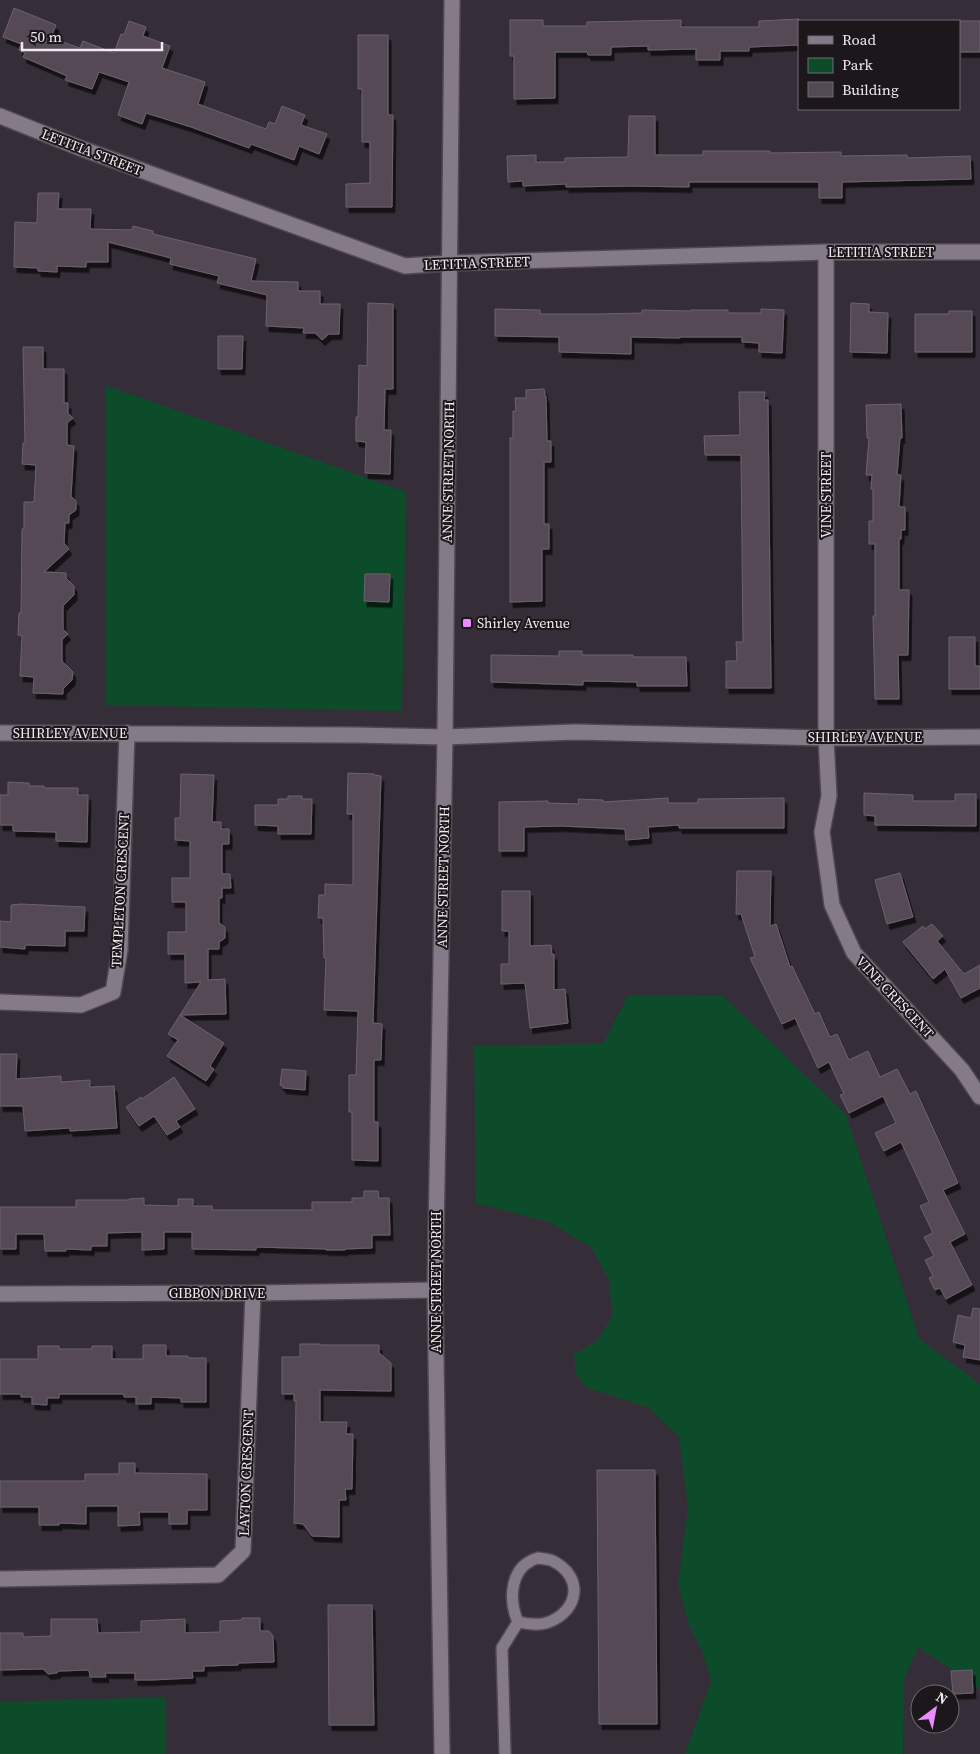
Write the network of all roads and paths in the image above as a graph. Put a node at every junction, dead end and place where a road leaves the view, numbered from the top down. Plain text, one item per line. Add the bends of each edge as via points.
1 (452, 0) edge
2 (0, 117) edge
3 (826, 252) junction
4 (980, 252) edge
5 (450, 263) junction
6 (0, 733) edge
7 (126, 733) junction
8 (445, 737) junction
9 (980, 737) edge
10 (826, 738) junction
11 (0, 1002) edge
12 (980, 1097) edge
13 (435, 1290) junction
14 (253, 1293) junction
15 (0, 1294) edge
16 (0, 1579) edge
17 (518, 1622) junction
18 (442, 1754) edge
19 (505, 1754) edge

1 - 5 street, ANNE STREET NORTH
2 - 5 street, LETITIA STREET via 405,266
3 - 4 street, LETITIA STREET
3 - 5 street, LETITIA STREET
3 - 10 street, VINE STREET
5 - 8 street, ANNE STREET NORTH
6 - 7 street, SHIRLEY AVENUE
7 - 8 street, SHIRLEY AVENUE
7 - 11 street, TEMPLETON CRESCENT via 120,950 113,992 81,1005
8 - 10 street, SHIRLEY AVENUE via 575,732
8 - 13 street, ANNE STREET NORTH
9 - 10 street, SHIRLEY AVENUE
10 - 12 street, VINE CRESCENT via 828,796 822,832 832,905 854,953 962,1070
13 - 14 street, GIBBON DRIVE
13 - 18 street, ANNE STREET NORTH
14 - 15 street, GIBBON DRIVE
14 - 16 street, LAYTON CRESCENT via 243,1551 218,1575
17 - 17 lane via 548,1623 561,1615 573,1600 575,1587 569,1573 552,1560 538,1558 529,1561 513,1584 514,1613
17 - 19 lane via 502,1648

